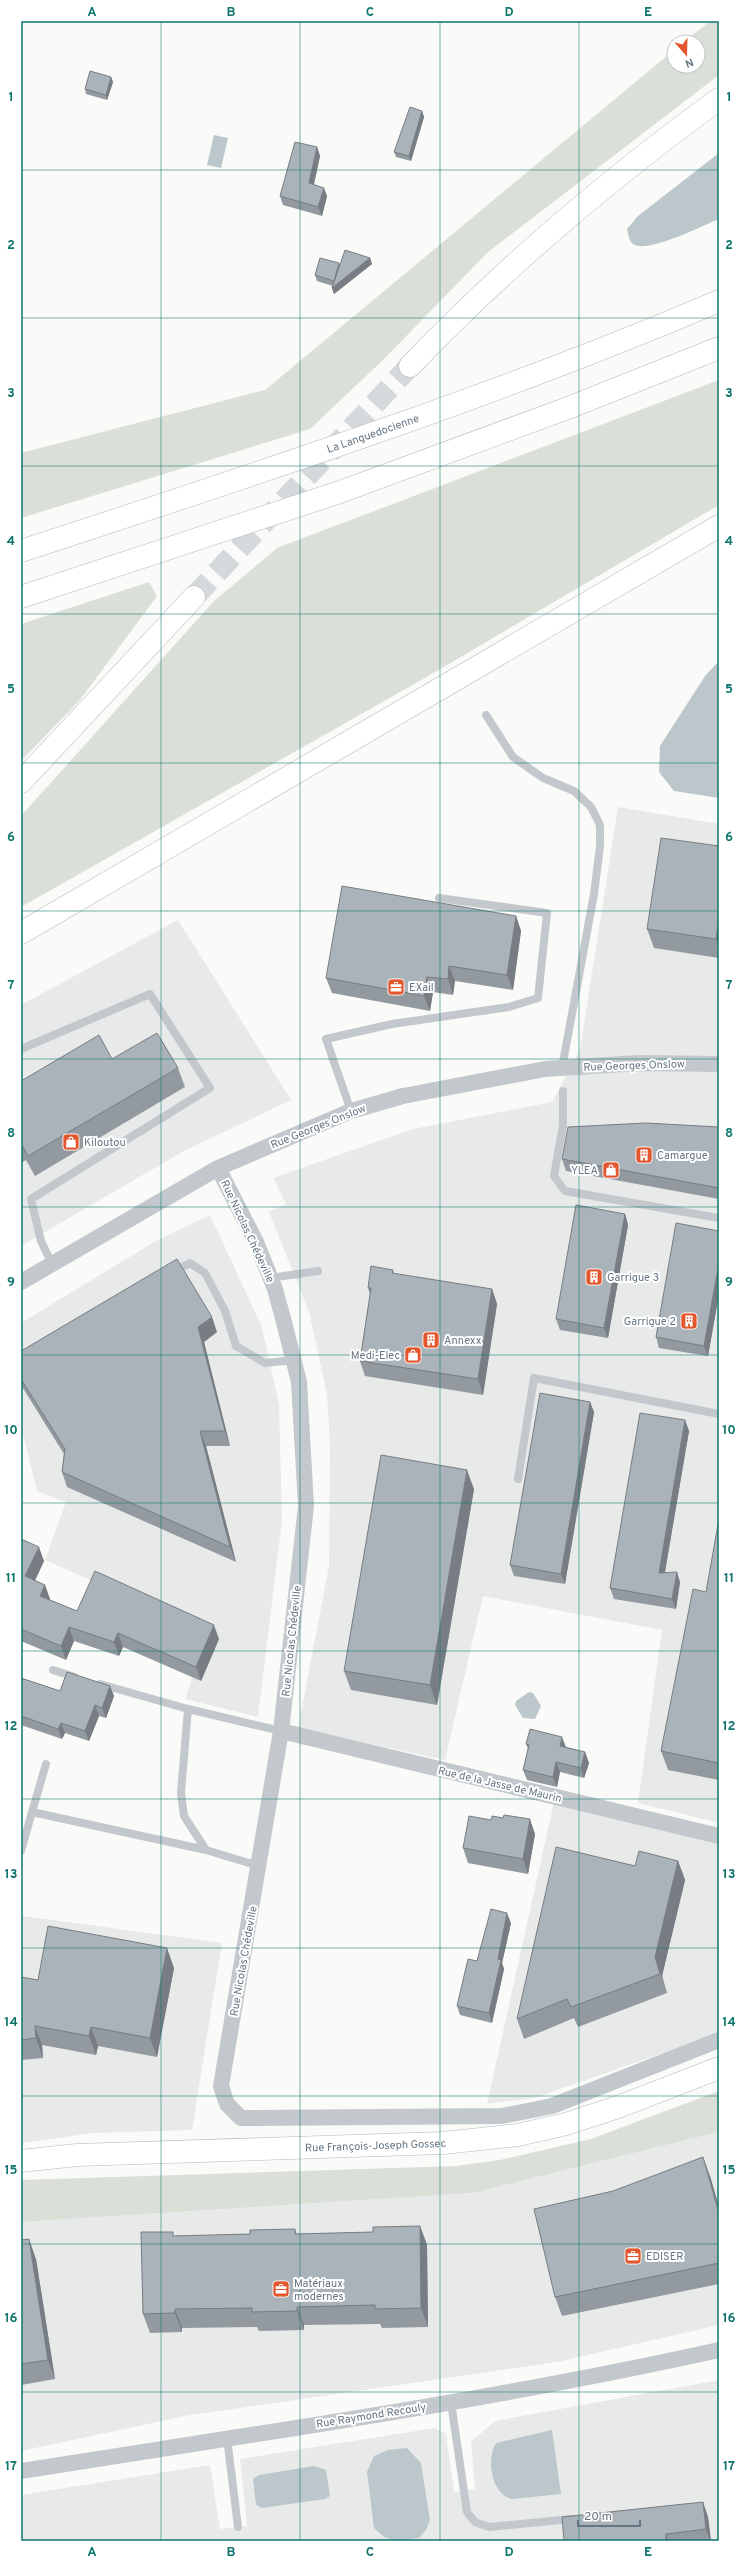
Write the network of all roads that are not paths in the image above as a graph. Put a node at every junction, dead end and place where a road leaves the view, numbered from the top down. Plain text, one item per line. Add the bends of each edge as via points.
1 (719, 99) edge
2 (719, 301) edge
3 (719, 348) edge
4 (410, 366) tunnel mouth
5 (719, 526) edge
6 (21, 551) edge
7 (21, 597) edge
8 (194, 597) tunnel mouth
9 (486, 715) dead end
10 (21, 782) edge
11 (439, 898) dead end
12 (21, 933) edge
13 (21, 1049) edge
14 (719, 1064) edge
15 (562, 1068) junction
16 (563, 1091) dead end
17 (351, 1111) junction
18 (218, 1168) junction
19 (719, 1218) edge
20 (52, 1264) junction
21 (318, 1271) dead end
22 (163, 1278) edge
23 (270, 1278) junction
24 (21, 1282) edge
25 (294, 1360) junction
26 (719, 1414) edge
27 (518, 1479) dead end
28 (53, 1670) dead end
29 (188, 1709) junction
30 (281, 1731) junction
31 (46, 1764) dead end
32 (32, 1812) junction
33 (719, 1836) edge
34 (206, 1850) junction
35 (21, 1851) edge
36 (259, 1866) junction
37 (719, 2040) edge
38 (719, 2068) edge
39 (21, 2161) edge
40 (719, 2350) edge
41 (451, 2402) junction
42 (227, 2438) junction
43 (21, 2471) edge
44 (576, 2519) edge
45 (238, 2527) dead end

1 - 4 main road via 617,176 555,228 449,325
2 - 6 main road, La Languedocienne via 599,350 382,431
3 - 7 main road via 568,408 354,487
5 - 12 main road
8 - 10 main road
9 - 15 lane via 513,756 542,778 574,791 591,806 600,825 594,894
11 - 17 lane via 547,914 538,998 509,1007 392,1024 326,1039
13 - 20 lane via 150,994 210,1088 31,1199 41,1241
14 - 15 street, Rue Georges Onslow via 639,1062
15 - 17 street, Rue Georges Onslow via 403,1096
16 - 19 lane via 563,1125 554,1176 564,1191
17 - 18 street, Rue Georges Onslow
18 - 20 street, Rue Georges Onslow
18 - 23 street, Rue Nicolas Chédeville via 256,1242
20 - 24 street, Rue Georges Onslow
21 - 23 lane
22 - 25 lane via 190,1263 205,1273 225,1311 236,1346 265,1363
23 - 25 street, Rue Nicolas Chédeville
25 - 30 street, Rue Nicolas Chédeville via 299,1382 306,1506
26 - 27 lane via 534,1378
28 - 29 lane
29 - 30 lane
29 - 34 lane via 181,1793 184,1816
30 - 33 street, Rue de la Jasse de Maurin
30 - 36 street, Rue Nicolas Chédeville
31 - 32 lane
32 - 34 lane
32 - 35 lane
34 - 36 lane
36 - 37 street, Rue Nicolas Chédeville via 221,2086 227,2104 241,2118 502,2116 526,2113 552,2106
38 - 39 main road, Rue François-Joseph Gossec via 618,2107 566,2124 518,2135 443,2142 77,2155
40 - 41 street, Rue Raymond Recouly via 624,2371
41 - 42 street, Rue Raymond Recouly
41 - 44 lane via 467,2512 475,2522 489,2527
42 - 43 street, Rue Raymond Recouly
42 - 45 lane

